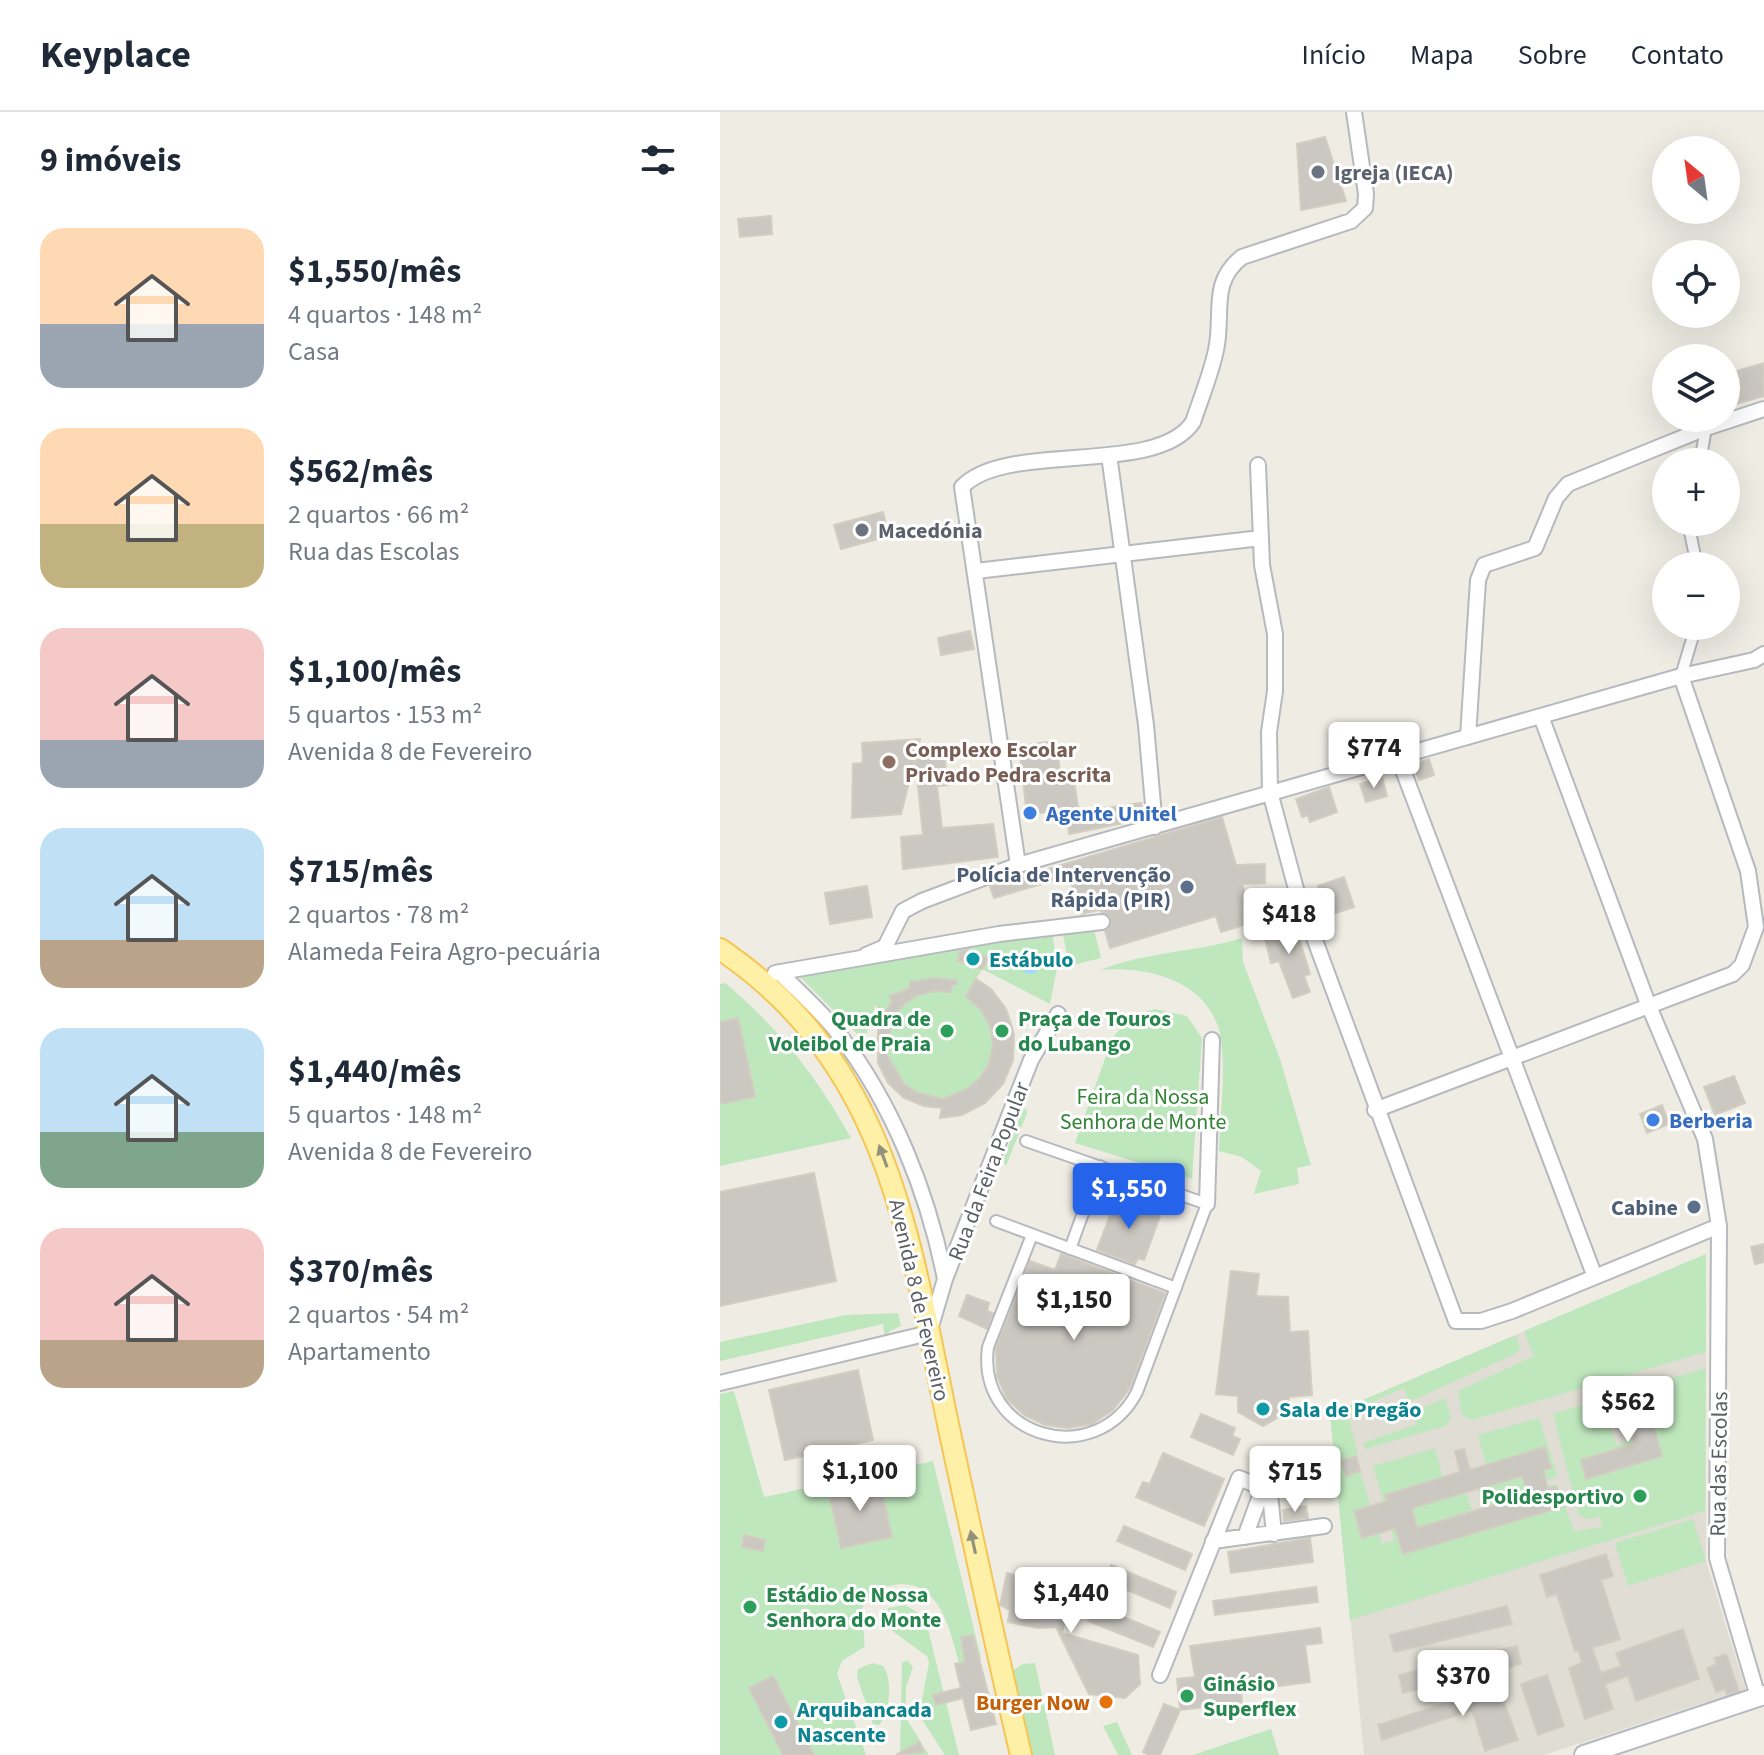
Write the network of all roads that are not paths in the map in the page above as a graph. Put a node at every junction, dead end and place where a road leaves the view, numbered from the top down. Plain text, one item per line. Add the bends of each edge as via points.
1 (1354, 112) edge
2 (1764, 409) edge
3 (1740, 417) edge
4 (1696, 432) edge
5 (1109, 455) junction
6 (1258, 465) dead end
7 (1261, 538) junction
8 (1121, 555) junction
9 (976, 571) junction
10 (1692, 640) edge
11 (1764, 654) edge
12 (1681, 676) junction
13 (1542, 719) junction
14 (1468, 737) junction
15 (1398, 757) junction
16 (1270, 792) junction
17 (1155, 827) junction
18 (1018, 865) junction
19 (1102, 922) dead end
20 (720, 949) edge
21 (866, 955) junction
22 (779, 972) junction
23 (757, 976) junction
24 (1648, 1004) junction
25 (1058, 1014) dead end
26 (1212, 1040) dead end
27 (1514, 1057) junction
28 (1375, 1110) junction
29 (1026, 1141) dead end
30 (1100, 1166) junction
31 (1207, 1204) junction
32 (996, 1221) dead end
33 (1719, 1226) junction
34 (1032, 1235) junction
35 (1070, 1249) junction
36 (1595, 1277) junction
37 (945, 1279) junction
38 (1176, 1288) junction
39 (929, 1333) junction
40 (720, 1383) edge
41 (1263, 1488) junction
42 (1227, 1505) junction
43 (1252, 1515) junction
44 (1324, 1526) dead end
45 (1274, 1534) junction
46 (1245, 1537) junction
47 (1213, 1541) junction
48 (1160, 1675) dead end
49 (1761, 1696) edge
50 (1021, 1755) edge
51 (1584, 1755) edge

1 - 5 street via 1365,208 1351,221 1242,257 1227,268 1220,288 1217,348 1187,432 1171,442
2 - 3 street
4 - 14 street via 1568,484 1556,498 1535,548 1484,565 1478,580
5 - 8 street
5 - 9 street via 1014,466 971,477 962,487
6 - 7 street
7 - 8 street
7 - 16 street via 1275,634
8 - 9 street
8 - 17 street
9 - 18 street
10 - 12 street
11 - 12 street
12 - 13 street
12 - 24 street via 1748,871 1756,927 1742,965 1733,974
13 - 14 street
13 - 24 street, Rua das Escolas
14 - 15 street
15 - 16 street
15 - 27 street
16 - 17 street
16 - 28 street via 1296,889
17 - 18 street
18 - 21 street via 903,911 885,947
19 - 21 street
20 - 23 main road, Avenida 8 de Fevereiro
21 - 22 street
22 - 23 street
22 - 37 street via 839,1035 881,1103 921,1187
39 -> 23 main road, Avenida 8 de Fevereiro via 900,1207 879,1145 819,1040
24 - 27 street
24 - 33 street, Rua das Escolas via 1701,1124
25 - 37 street, Rua da Feira Popular via 1031,1060
26 - 31 street
27 - 28 street
27 - 36 street
28 - 36 street via 1456,1321 1481,1321
29 - 30 street
30 - 31 street
30 - 35 street
31 - 38 street
32 - 34 street
33 - 36 street
33 - 49 street, Rua das Escolas via 1717,1558
34 - 35 street
34 - 38 street via 986,1362 998,1401 1019,1423 1037,1432 1073,1437 1123,1415 1137,1392
35 - 38 street
37 - 39 street, Rua da Feira Popular
39 - 40 street
50 -> 39 main road, Avenida 8 de Fevereiro
41 - 42 street via 1239,1478
41 - 43 street
41 - 45 street via 1270,1494
42 - 43 street
42 - 47 street
43 - 46 street
44 - 45 street
45 - 46 street
46 - 47 street
47 - 48 street
49 - 51 main road

